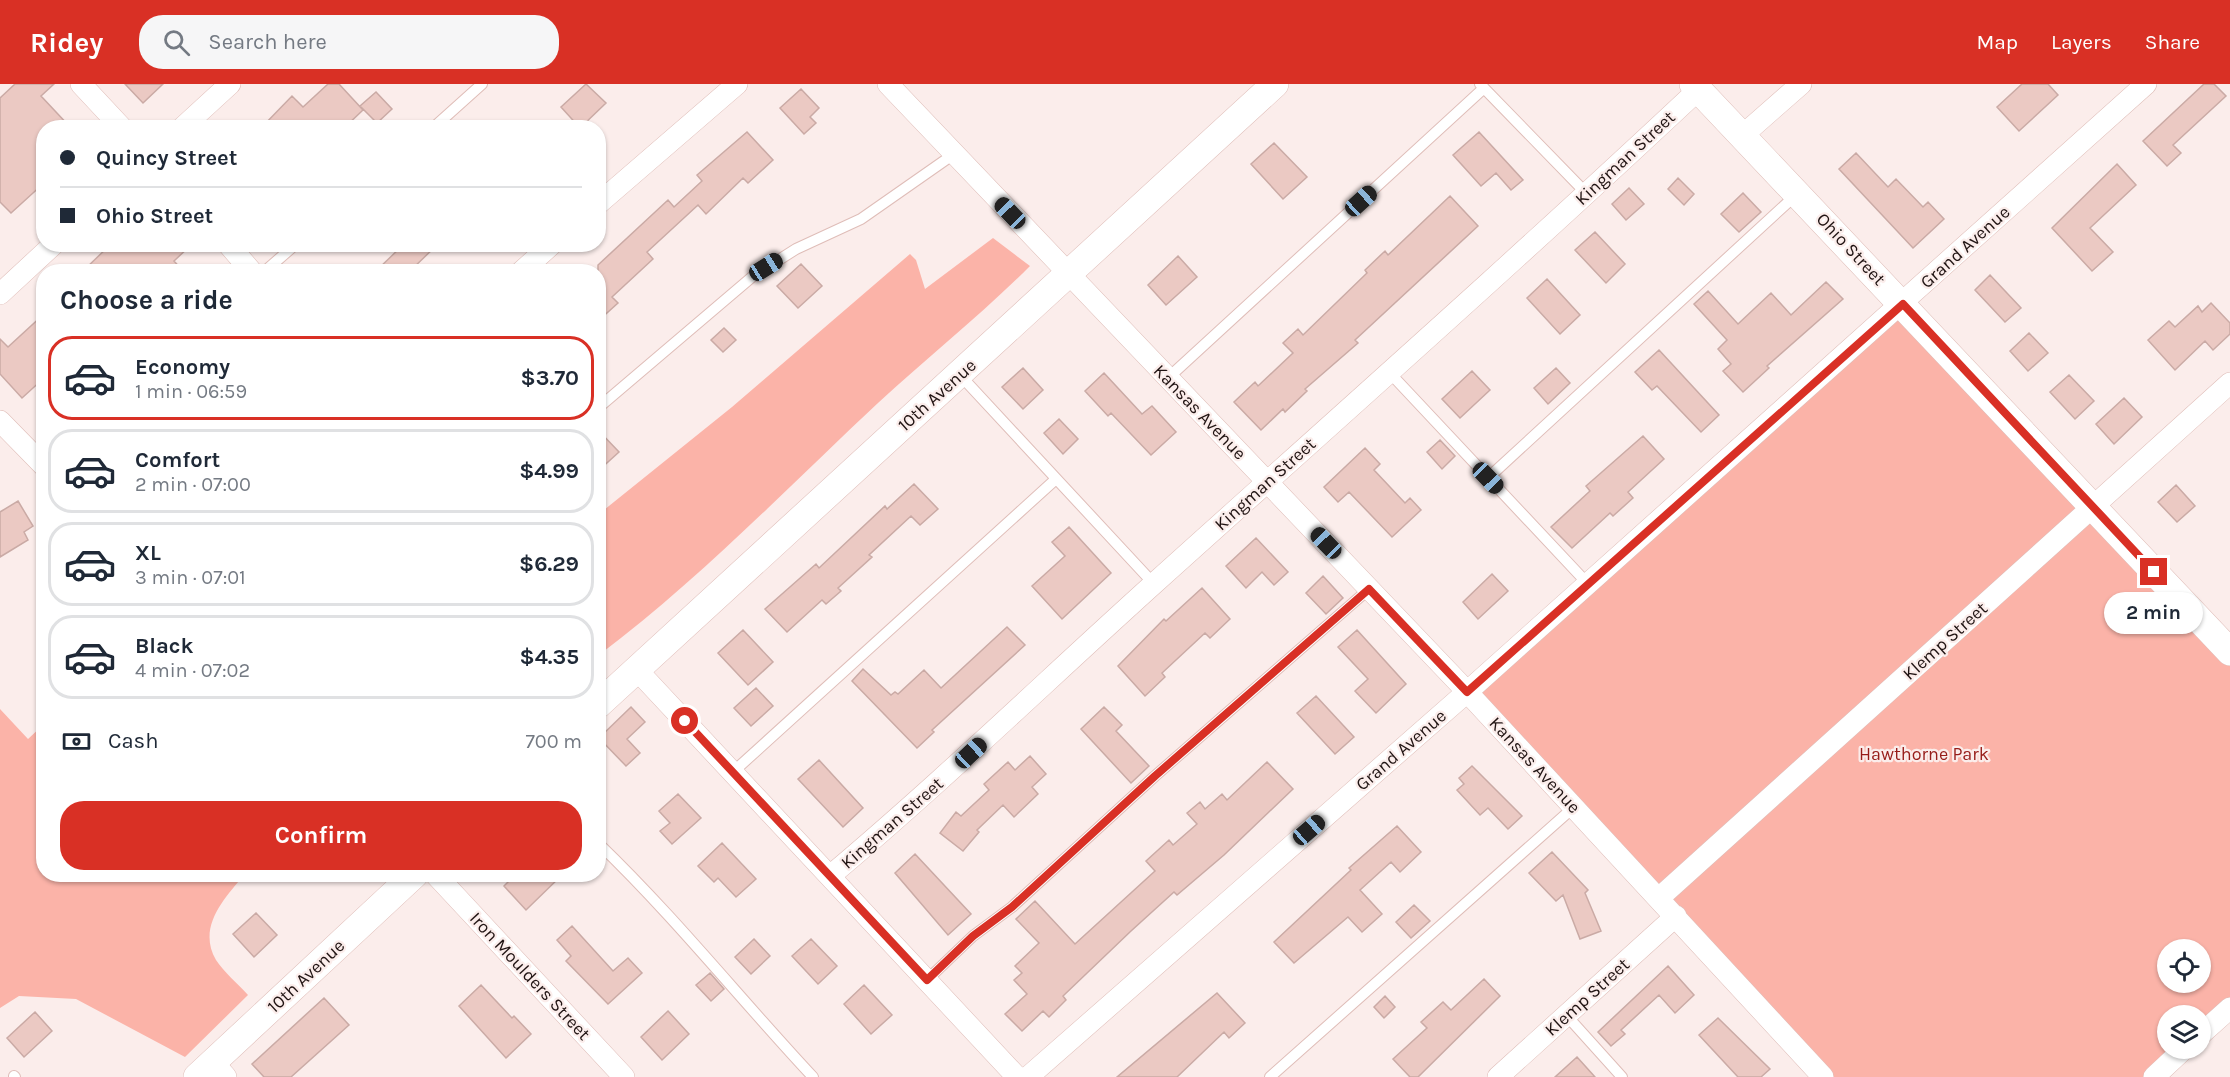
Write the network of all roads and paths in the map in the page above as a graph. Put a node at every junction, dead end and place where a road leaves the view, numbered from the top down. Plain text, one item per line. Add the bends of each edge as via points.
1 (81, 84) edge
2 (230, 84) edge
3 (482, 84) edge
4 (737, 84) edge
5 (888, 84) edge
6 (1275, 84) edge
7 (1801, 84) edge
8 (2146, 84) edge
9 (1482, 86) edge
10 (1695, 87) edge
11 (115, 120) edge
12 (191, 120) edge
13 (442, 120) edge
14 (1743, 135) junction
15 (954, 154) junction
16 (1798, 193) junction
17 (1587, 194) junction
18 (606, 197) edge
19 (45, 252) edge
20 (235, 252) edge
21 (287, 252) edge
22 (543, 252) edge
23 (245, 264) edge
24 (273, 264) edge
25 (530, 264) edge
26 (1069, 274) junction
27 (0, 294) edge
28 (1903, 304) junction
29 (1389, 372) junction
30 (960, 374) junction
31 (1168, 378) junction
32 (2230, 383) edge
33 (606, 401) edge
34 (0, 421) edge
35 (36, 458) edge
36 (1488, 478) junction
37 (1056, 479) junction
38 (1267, 482) junction
39 (2093, 507) junction
40 (1154, 584) junction
41 (1588, 584) junction
42 (1369, 589) junction
43 (2230, 652) edge
44 (637, 670) junction
45 (1467, 692) junction
46 (606, 698) edge
47 (733, 772) junction
48 (1574, 807) junction
49 (606, 851) edge
50 (830, 876) junction
51 (407, 882) edge
52 (442, 882) edge
53 (1659, 898) junction
54 (1676, 916) junction
55 (927, 980) junction
56 (2230, 1008) edge
57 (1567, 1016) junction
58 (2211, 1025) edge
59 (2174, 1059) edge
60 (212, 1072) edge
61 (624, 1077) edge
62 (813, 1077) edge
63 (1017, 1077) edge
64 (1028, 1077) edge
65 (1270, 1077) edge
66 (1498, 1077) edge
67 (1622, 1077) edge
68 (1823, 1077) edge
69 (2154, 1077) edge

1 - 11 street
2 - 12 street
3 - 13 lane
4 - 18 street
5 - 15 street, Kansas Avenue
6 - 26 street, 10th Avenue
7 - 14 street
8 - 28 street, Grand Avenue
9 - 17 lane
9 - 31 lane
10 - 14 street, Ohio Street
10 - 17 street, Kingman Street
14 - 16 street, Ohio Street
15 - 26 street, Kansas Avenue
15 - 33 lane via 861,219 796,249 752,277
16 - 28 street, Ohio Street
16 - 36 lane
17 - 29 street, Kingman Street
19 - 27 street
20 - 23 street
21 - 24 lane
22 - 25 street
26 - 30 street, 10th Avenue
26 - 31 street, Kansas Avenue
28 - 39 street, Ohio Street
28 - 41 street, Grand Avenue
29 - 36 lane
29 - 38 street, Kingman Street
30 - 37 lane
30 - 44 street, 10th Avenue
31 - 38 street, Kansas Avenue
32 - 39 street, Klemp Street
34 - 35 street
36 - 41 lane
37 - 40 lane
37 - 47 lane
38 - 40 street, Kingman Street
38 - 42 street, Kansas Avenue
39 - 43 street, Ohio Street
39 - 53 street, Klemp Street
40 - 50 street, Kingman Street via 921,799
41 - 45 street, Grand Avenue
42 - 45 street, Kansas Avenue
42 - 55 lane
44 - 46 street, 10th Avenue
44 - 47 street
45 - 48 street, Kansas Avenue
45 - 64 street, Grand Avenue
47 - 50 street
48 - 53 street, Kansas Avenue
48 - 65 lane
49 - 62 lane via 714,963
50 - 55 street
51 - 60 street, 10th Avenue
52 - 61 street, Iron Moulders Street
53 - 54 street, Kansas Avenue
54 - 57 street, Klemp Street
54 - 68 street
55 - 63 street
56 - 58 street
57 - 66 street, Klemp Street
57 - 67 lane
59 - 69 street

